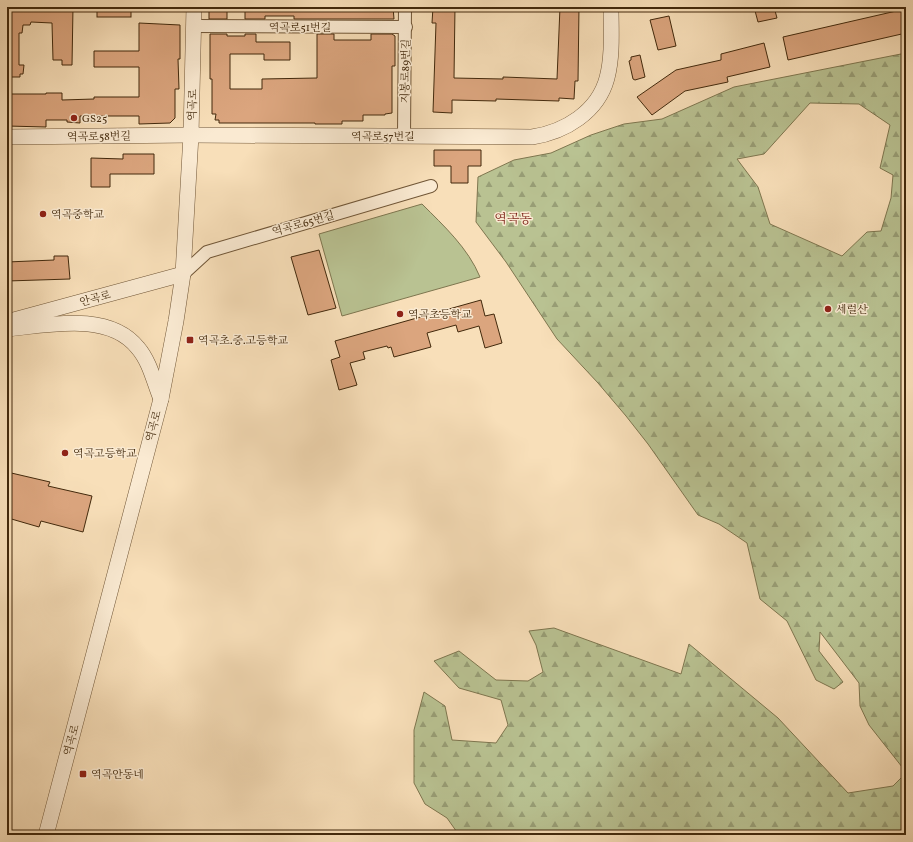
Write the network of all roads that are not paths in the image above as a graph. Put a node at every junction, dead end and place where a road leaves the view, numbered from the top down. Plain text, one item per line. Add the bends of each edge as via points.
1 (194, 7) edge
2 (405, 7) edge
3 (611, 7) edge
4 (194, 26) junction
5 (406, 27) junction
6 (191, 135) junction
7 (404, 136) junction
8 (7, 137) edge
9 (431, 186) dead end
10 (182, 274) junction
11 (7, 322) edge
12 (7, 329) edge
13 (160, 399) junction
14 (46, 835) edge

1 - 4 street, 역곡로
2 - 5 street, 지봉로89번길
3 - 7 street, 역곡로57번길 via 610,62 607,77 595,103 572,123 544,135 532,137
4 - 5 street, 역곡로51번길
4 - 6 street, 역곡로
5 - 7 street, 지봉로89번길
6 - 7 street, 역곡로57번길
6 - 8 street, 역곡로58번길
6 - 10 street, 역곡로
9 - 10 street, 역곡로65번길 via 207,252
10 - 11 street, 안곡로
10 - 13 street, 역곡로 via 176,321
12 - 13 street via 74,323 109,328 127,336 146,359
13 - 14 street, 역곡로

